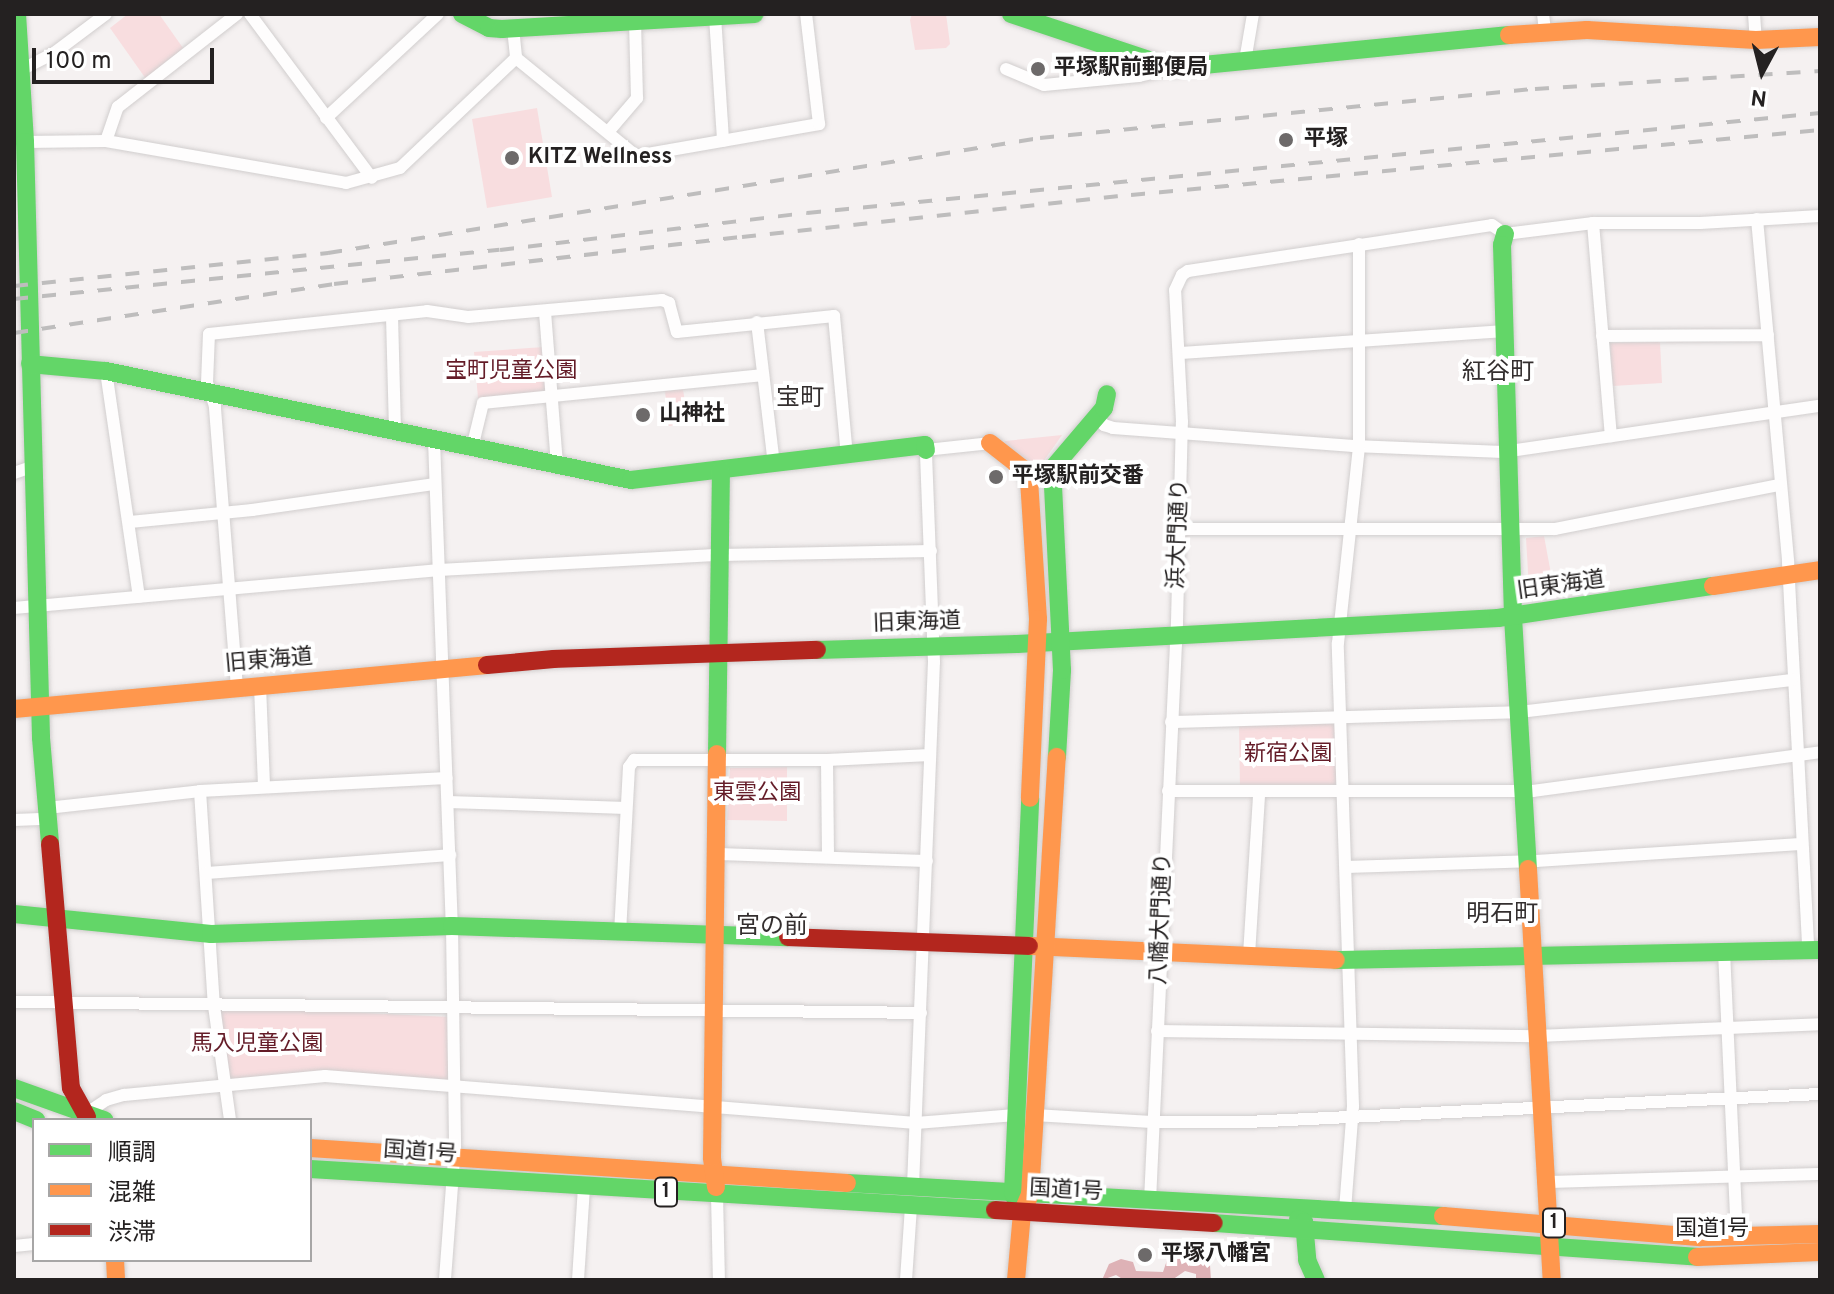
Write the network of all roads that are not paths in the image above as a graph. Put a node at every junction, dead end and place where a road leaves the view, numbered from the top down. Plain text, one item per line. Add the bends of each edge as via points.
1 (17, 14) edge
2 (106, 14) edge
3 (237, 14) edge
4 (250, 14) edge
5 (438, 14) edge
6 (462, 14) edge
7 (755, 14) edge
8 (806, 14) edge
9 (1253, 14) edge
10 (1754, 14) edge
11 (1023, 15) edge
12 (715, 16) junction
13 (600, 18) edge
14 (635, 21) junction
15 (1544, 23) edge
16 (513, 28) junction
17 (1820, 37) edge
18 (1756, 40) junction
19 (516, 58) junction
20 (1245, 61) junction
21 (1173, 68) junction
22 (1006, 69) dead end
23 (18, 72) edge
24 (326, 118) junction
25 (608, 132) junction
26 (106, 141) junction
27 (723, 141) junction
28 (25, 142) junction
29 (372, 178) junction
30 (1820, 216) edge
31 (1757, 219) junction
32 (1593, 223) junction
33 (1505, 234) junction
34 (1359, 244) junction
35 (545, 312) junction
36 (392, 316) junction
37 (757, 322) junction
38 (1505, 331) junction
39 (1768, 335) junction
40 (1602, 336) junction
41 (1360, 340) junction
42 (26, 353) junction
43 (1181, 353) junction
44 (106, 371) junction
45 (763, 375) junction
46 (212, 394) junction
47 (1107, 394) dead end
48 (552, 398) junction
49 (1820, 406) edge
50 (1773, 413) junction
51 (1097, 417) junction
52 (1182, 431) junction
53 (395, 432) junction
54 (1611, 436) junction
55 (434, 440) junction
56 (990, 443) joint
57 (1359, 446) junction
58 (472, 448) junction
59 (926, 450) junction
60 (1509, 452) junction
61 (847, 455) junction
62 (774, 464) junction
63 (557, 465) junction
64 (22, 470) edge
65 (721, 470) junction
66 (435, 484) junction
67 (1779, 485) junction
68 (222, 513) junction
69 (130, 522) junction
70 (1352, 528) junction
71 (1180, 529) junction
72 (1511, 530) junction
73 (931, 551) junction
74 (720, 555) junction
75 (439, 570) junction
76 (1820, 570) edge
77 (1788, 576) junction
78 (229, 589) junction
79 (139, 597) junction
80 (36, 605) junction
81 (14, 608) edge
82 (1513, 617) junction
83 (1341, 626) junction
84 (1176, 637) junction
85 (1062, 641) junction
86 (1039, 642) junction
87 (934, 646) junction
88 (718, 652) junction
89 (442, 670) junction
90 (1792, 680) junction
91 (260, 686) junction
92 (237, 688) junction
93 (39, 706) junction
94 (14, 709) edge
95 (1519, 712) junction
96 (1341, 718) junction
97 (1171, 722) junction
98 (1820, 752) edge
99 (930, 755) junction
100 (1795, 755) junction
101 (827, 760) junction
102 (717, 761) junction
103 (447, 778) junction
104 (264, 787) junction
105 (200, 791) junction
106 (1168, 791) junction
107 (1522, 791) junction
108 (1343, 793) junction
109 (1259, 794) junction
110 (448, 802) junction
111 (626, 808) junction
112 (47, 814) junction
113 (14, 820) edge
114 (1800, 844) junction
115 (717, 854) junction
116 (450, 855) junction
117 (828, 856) junction
118 (927, 861) junction
119 (1526, 862) junction
120 (1346, 867) junction
121 (206, 873) junction
122 (14, 914) edge
123 (56, 916) junction
124 (452, 926) junction
125 (620, 933) junction
126 (211, 934) junction
127 (717, 935) junction
128 (924, 941) junction
129 (1026, 945) junction
130 (1045, 946) junction
131 (1814, 950) edge
132 (1160, 951) junction
133 (1724, 951) junction
134 (1531, 954) junction
135 (1249, 955) junction
136 (1349, 960) junction
137 (14, 1002) edge
138 (64, 1004) junction
139 (214, 1006) junction
140 (453, 1006) junction
141 (715, 1010) junction
142 (921, 1013) junction
143 (1820, 1024) edge
144 (1727, 1028) junction
145 (1157, 1031) junction
146 (1352, 1033) junction
147 (1537, 1036) junction
148 (455, 1086) junction
149 (225, 1087) junction
150 (14, 1088) edge
151 (1820, 1094) edge
152 (1730, 1098) junction
153 (714, 1106) junction
154 (1542, 1106) junction
155 (82, 1115) edge
156 (1025, 1115) junction
157 (1352, 1115) junction
158 (230, 1118) edge
159 (1152, 1122) junction
160 (916, 1123) junction
161 (312, 1148) edge
162 (456, 1157) junction
163 (312, 1169) edge
164 (713, 1173) junction
165 (1820, 1174) edge
166 (1734, 1178) junction
167 (452, 1179) junction
168 (1547, 1182) junction
169 (913, 1186) junction
170 (584, 1187) junction
171 (1022, 1194) junction
172 (717, 1195) junction
173 (1150, 1201) junction
174 (1205, 1204) junction
175 (911, 1207) junction
176 (1345, 1210) junction
177 (1022, 1213) junction
178 (1051, 1215) junction
179 (1550, 1222) junction
180 (1305, 1228) junction
181 (1820, 1234) edge
182 (1401, 1235) junction
183 (1737, 1236) junction
184 (1020, 1237) junction
185 (1551, 1246) junction
186 (1820, 1252) edge
187 (445, 1280) edge
188 (578, 1280) edge
189 (719, 1280) edge
190 (906, 1280) edge
191 (1016, 1280) edge
192 (1316, 1280) edge
193 (1552, 1280) edge

1 - 23 main road
2 - 23 street
3 - 26 street via 118,107
4 - 24 street
5 - 24 street
6 - 16 main road via 489,28
7 - 12 main road
8 - 27 street via 819,124
9 - 20 street
10 - 18 street
11 - 21 main road
12 - 14 main road
12 - 27 street
13 - 14 main road
13 - 16 main road
14 - 25 street via 637,98
15 - 18 main road
15 - 20 main road
16 - 19 street
17 - 18 main road
19 - 25 street
19 - 29 street via 400,168
20 - 21 main road
21 - 22 street via 1044,85
23 - 28 main road
24 - 29 street
25 - 27 street via 636,156
26 - 28 street
26 - 29 street via 346,183
28 - 42 main road
30 - 31 street, 浜大門通り
31 - 32 street, 浜大門通り
31 - 39 street
32 - 33 street, 浜大門通り
32 - 40 street
33 - 34 street, 浜大門通り via 1492,225
33 - 38 main road
34 - 41 street
34 - 43 street, 浜大門通り via 1188,271 1175,290
35 - 36 street via 468,317 427,311
35 - 37 street via 662,300 669,303 677,332
35 - 48 street
36 - 46 street via 209,334 207,383
36 - 53 street
37 - 45 street
37 - 61 street via 834,316
38 - 41 street
38 - 60 main road
39 - 40 street
39 - 50 street
40 - 54 street
41 - 43 street
41 - 57 street
42 - 44 main road
42 - 64 main road
43 - 52 street, 浜大門通り
44 - 46 main road
44 - 69 street
45 - 48 street
45 - 62 street
46 - 53 main road
46 - 68 street
47 - 51 main road
48 - 58 street via 483,403
48 - 63 street
49 - 50 street
50 - 54 street
50 - 67 street
51 - 52 street via 1113,428
51 - 85 main road via 1052,469
52 - 57 street
52 - 71 street, 浜大門通り
53 - 55 main road
54 - 60 street
55 - 58 main road
55 - 66 street
56 - 59 street
56 - 86 main road via 1029,480
57 - 60 street
57 - 70 street
58 - 63 main road
59 - 61 main road via 925,445
59 - 73 street
60 - 72 main road
61 - 62 main road
62 - 65 main road
63 - 65 main road via 631,480
64 - 80 main road
65 - 74 main road
66 - 68 street
66 - 75 street
67 - 72 street via 1555,529
67 - 77 street
68 - 69 street
68 - 78 street
69 - 79 street
70 - 71 street
70 - 72 street
70 - 83 street
71 - 84 street, 浜大門通り
72 - 82 main road
73 - 74 street
73 - 87 street
74 - 75 street
74 - 88 main road
75 - 78 street
75 - 89 street
76 - 77 main road, 旧東海道
77 - 82 main road, 旧東海道
77 - 90 street
78 - 79 street
78 - 92 street
79 - 80 street
80 - 81 street
80 - 93 main road
82 - 83 main road, 旧東海道
82 - 95 main road
83 - 84 main road, 旧東海道
83 - 96 street
84 - 85 main road, 旧東海道
84 - 97 street, 八幡大門通り
85 - 86 main road, 旧東海道
85 - 130 main road
86 - 87 main road, 旧東海道
86 - 129 main road
87 - 88 main road, 旧東海道
87 - 99 street
88 - 89 main road, 旧東海道
88 - 102 main road
89 - 91 main road, 旧東海道
89 - 103 street
90 - 95 street
90 - 100 street
91 - 92 main road, 旧東海道
91 - 104 street
92 - 93 main road, 旧東海道
93 - 94 main road, 旧東海道
93 - 112 main road
95 - 96 street
95 - 107 main road
96 - 97 street
96 - 108 street
97 - 106 street, 八幡大門通り
98 - 100 street
99 - 101 street
99 - 118 street
100 - 107 street
100 - 114 street
101 - 102 street
101 - 117 street
102 - 111 street via 634,760
102 - 115 main road
103 - 104 street
103 - 110 street
104 - 105 street
105 - 112 street
105 - 121 street
106 - 109 street
106 - 132 street, 八幡大門通り
107 - 108 street
107 - 119 main road
108 - 109 street
108 - 120 street
109 - 135 street
110 - 111 street
110 - 116 street
111 - 125 street
112 - 113 street
112 - 123 main road
114 - 119 street
114 - 131 street
115 - 117 street
115 - 127 main road
116 - 121 street
116 - 124 street
117 - 118 street
118 - 128 street
119 - 120 street
119 - 134 main road
120 - 136 street
121 - 126 street
122 - 123 main road
123 - 126 main road
123 - 138 main road
124 - 125 main road
124 - 126 main road
124 - 140 street
125 - 127 main road
126 - 139 street
127 - 128 main road
127 - 141 main road
128 - 129 main road
128 - 142 street
129 - 130 main road
129 - 156 main road
130 - 132 main road
130 - 156 main road
131 - 133 main road
132 - 135 main road
132 - 145 street, 八幡大門通り
133 - 134 main road
133 - 144 street
134 - 136 main road
134 - 147 main road
135 - 136 main road
136 - 146 street
137 - 138 street
138 - 139 street
138 - 155 main road via 71,1088
139 - 140 street
139 - 149 street
140 - 141 street
140 - 148 street
141 - 142 street
141 - 153 main road
142 - 160 street
143 - 144 street
144 - 147 street
144 - 152 street
145 - 146 street
145 - 159 street, 八幡大門通り
146 - 147 street
146 - 157 street
147 - 154 main road
148 - 149 street via 325,1076
148 - 153 street
148 - 162 street
149 - 155 street via 124,1095
149 - 158 street
150 - 155 main road
151 - 152 street
152 - 154 street
152 - 166 street
153 - 160 street
153 - 164 main road
154 - 157 street
154 - 168 main road
156 - 159 street
156 - 160 street
156 - 171 main road
157 - 159 street
157 - 176 street
159 - 173 street, 八幡大門通り
160 - 169 street
161 - 162 main road, 国道1号 / 1
162 - 164 main road, 国道1号 / 1
162 - 167 street
163 - 167 main road, 国道1号 / 1
164 - 169 main road, 国道1号 / 1
164 - 172 main road
165 - 166 street
166 - 168 street
166 - 183 street
167 - 170 main road, 国道1号 / 1
167 - 187 street
168 - 179 main road
169 - 171 main road, 国道1号 / 1
170 - 172 main road, 国道1号 / 1
170 - 188 street
171 - 173 main road, 国道1号 / 1
171 - 177 main road
172 - 175 main road, 国道1号 / 1
172 - 189 street
173 - 174 main road, 国道1号 / 1
174 - 176 main road, 国道1号 / 1
174 - 180 main road via 1254,1216 1299,1219
175 - 177 main road, 国道1号 / 1
175 - 190 street
176 - 179 main road, 国道1号 / 1
176 - 182 main road via 1355,1223 1381,1225
177 - 178 main road, 国道1号 / 1
177 - 184 main road
178 - 180 main road, 国道1号 / 1
178 - 184 main road via 1031,1222
179 - 183 main road, 国道1号 / 1
179 - 185 main road
180 - 182 main road, 国道1号 / 1
180 - 192 main road via 1307,1260
181 - 183 main road, 国道1号 / 1
182 - 185 main road, 国道1号 / 1
184 - 191 main road
185 - 186 main road, 国道1号 / 1 via 1702,1257
185 - 193 main road

